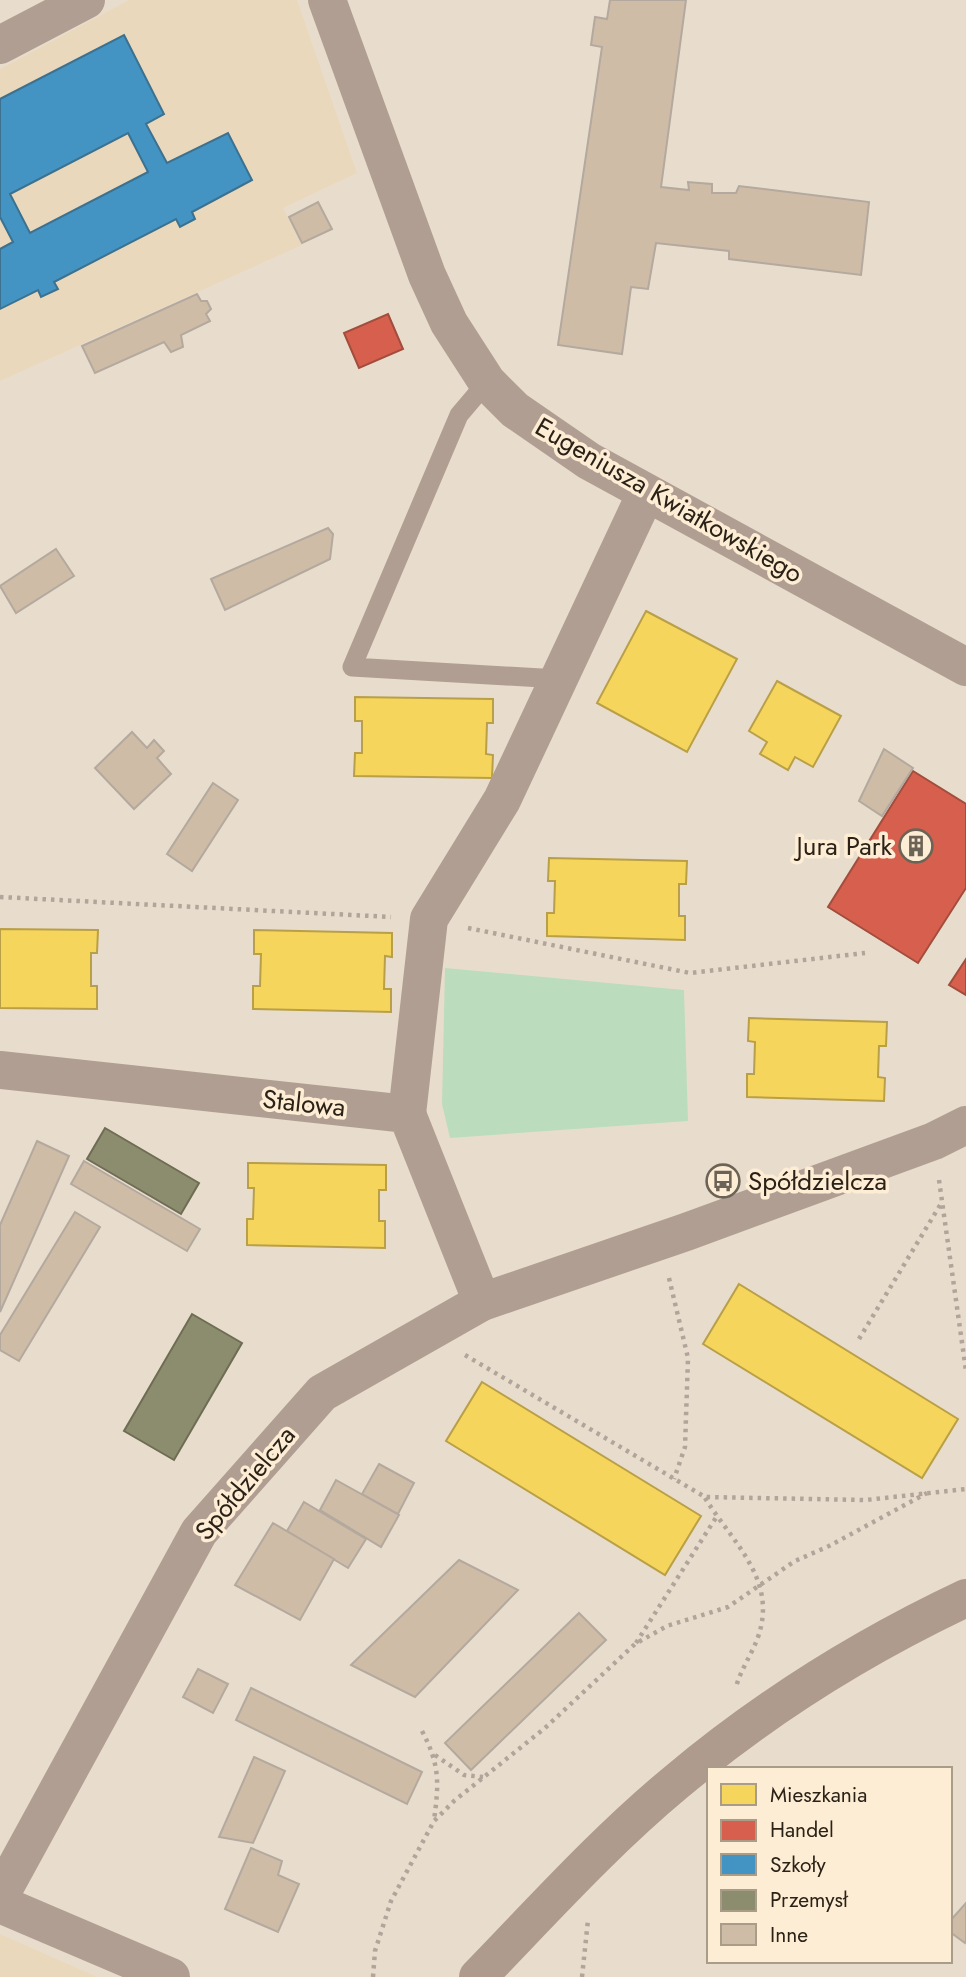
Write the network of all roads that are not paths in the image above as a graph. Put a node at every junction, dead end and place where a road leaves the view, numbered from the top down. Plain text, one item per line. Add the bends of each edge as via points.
1 (86, 0) edge
2 (327, 0) edge
3 (0, 45) edge
4 (486, 382) junction
5 (646, 493) junction
6 (966, 667) edge
7 (559, 679) junction
8 (0, 1070) edge
9 (407, 1114) junction
10 (950, 1133) edge
11 (482, 1302) junction
12 (966, 1598) edge
13 (0, 1896) edge
14 (0, 1904) edge
15 (491, 1964) edge
16 (172, 1977) edge

1 - 3 street
2 - 4 street, Eugeniusza Kwiatkowskiego via 427,275 449,323
4 - 5 street, Eugeniusza Kwiatkowskiego via 546,434
4 - 7 lane via 459,415 352,667
5 - 6 street, Eugeniusza Kwiatkowskiego
5 - 7 street
7 - 9 street via 502,800 429,919
8 - 9 street, Stalowa
9 - 11 street
10 - 11 street, Spółdzielcza
11 - 13 street, Spółdzielcza via 322,1393 199,1532
12 - 15 main road via 809,1683 754,1721 674,1783
14 - 16 street

